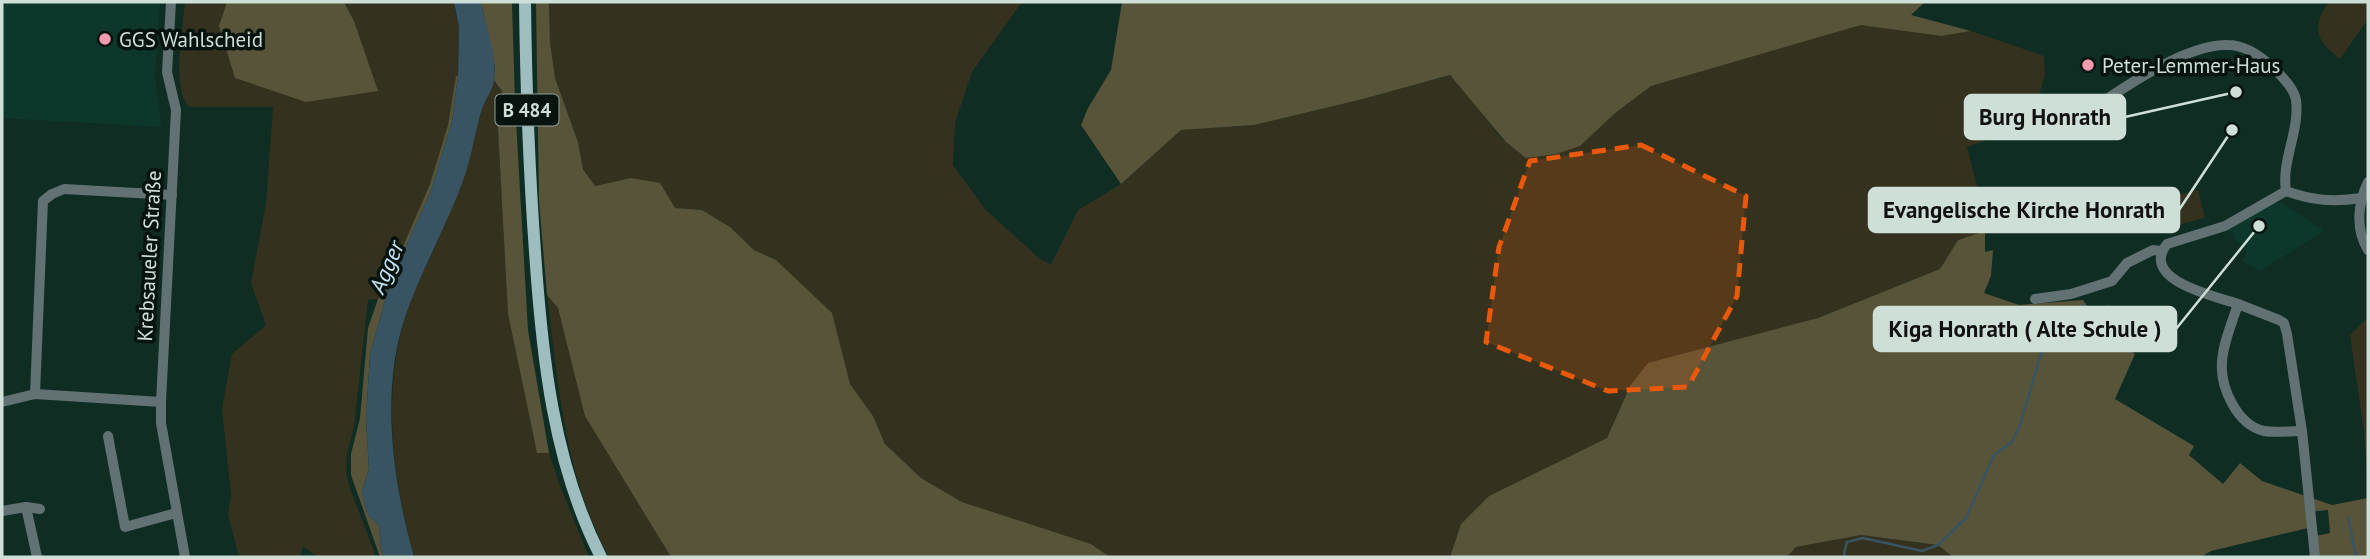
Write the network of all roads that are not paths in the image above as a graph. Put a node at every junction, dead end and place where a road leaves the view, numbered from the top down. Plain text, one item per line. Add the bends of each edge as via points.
1 (171, 2) edge
2 (525, 2) edge
3 (2057, 133) dead end
4 (2368, 182) edge
5 (2286, 191) junction
6 (172, 195) junction
7 (2362, 198) junction
8 (2368, 250) edge
9 (2161, 251) junction
10 (2035, 299) dead end
11 (2238, 304) junction
12 (35, 394) junction
13 (2, 402) edge
14 (161, 402) junction
15 (2302, 431) junction
16 (108, 436) dead end
17 (26, 507) junction
18 (40, 509) dead end
19 (2, 511) edge
20 (176, 513) junction
21 (37, 557) edge
22 (185, 557) edge
23 (601, 557) edge
24 (2315, 557) edge

1 - 6 street, Krebsaueler Straße via 167,72 176,110
2 - 23 main road, B 484 via 530,192 551,401 567,469
3 - 5 street via 2145,74 2195,52 2237,46 2271,66 2295,95
4 - 7 street
5 - 7 street via 2332,201
5 - 9 street via 2225,226 2167,244
6 - 12 street via 64,189 43,201
6 - 14 street, Krebsaueler Straße
7 - 8 street via 2359,227
9 - 10 street via 2153,250 2127,263 2112,281
9 - 11 street via 2164,271 2173,279
11 - 15 street via 2284,323
11 - 15 street via 2221,363 2229,400 2251,426
12 - 13 street
12 - 14 street
14 - 20 street, Krebsaueler Straße
15 - 24 street
16 - 20 street via 125,527
17 - 18 street
17 - 19 street
17 - 21 street
20 - 22 street, Krebsaueler Straße

